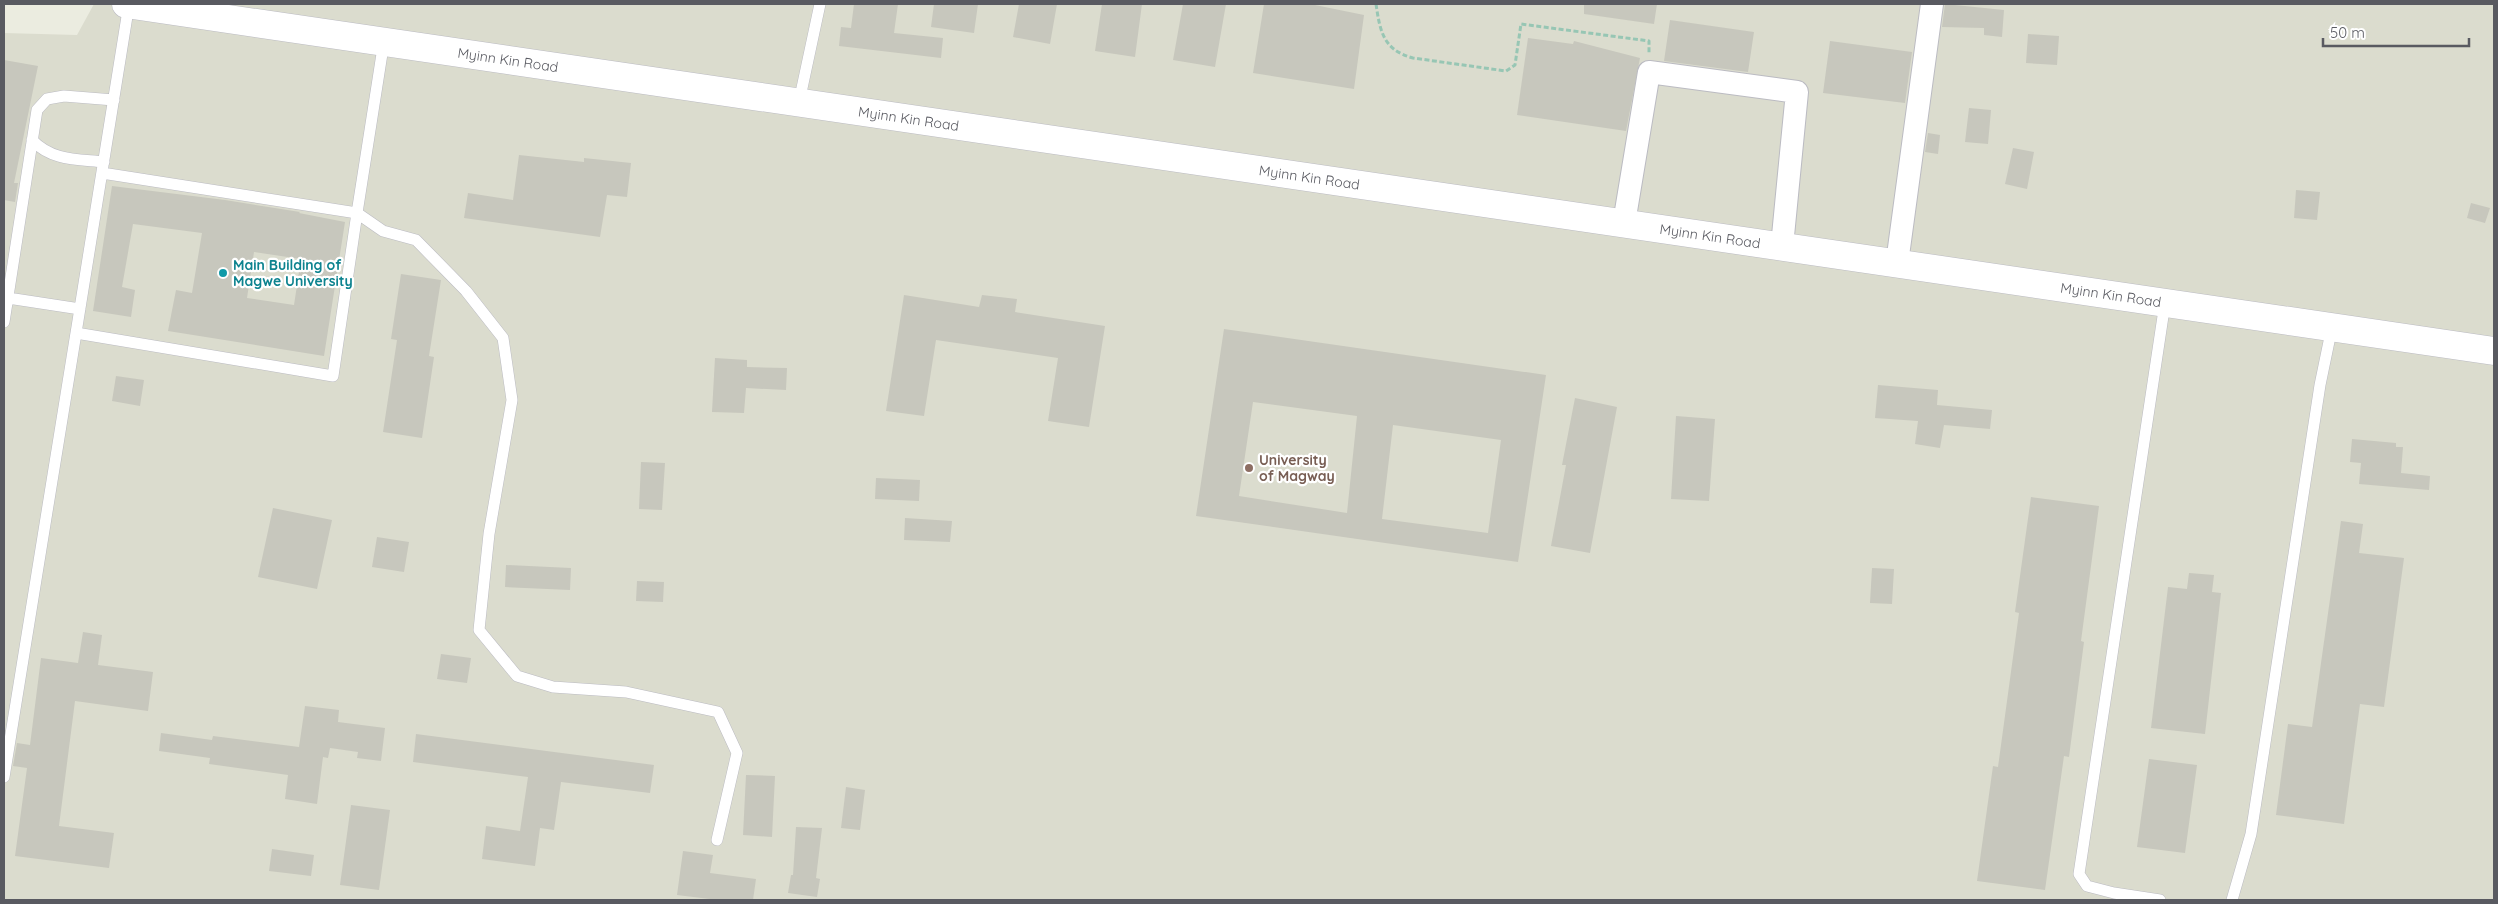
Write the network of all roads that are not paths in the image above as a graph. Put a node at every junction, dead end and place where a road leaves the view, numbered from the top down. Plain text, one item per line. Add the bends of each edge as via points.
1 (135, 4) edge
2 (820, 4) edge
3 (1932, 4) edge
4 (384, 41) junction
5 (114, 100) junction
6 (799, 102) junction
7 (32, 140) junction
8 (103, 168) junction
9 (357, 213) junction
10 (1624, 223) junction
11 (1782, 246) junction
12 (1897, 263) junction
13 (8, 298) junction
14 (2165, 303) junction
15 (80, 309) junction
16 (4, 322) edge
17 (2332, 327) junction
18 (76, 333) junction
19 (2494, 351) edge
20 (4, 777) edge
21 (716, 840) dead end
22 (2160, 900) edge
23 (2232, 900) edge

1 - 4 street, Myinn Kin Road
1 - 5 lane
2 - 6 lane
3 - 12 street
4 - 6 street, Myinn Kin Road
4 - 9 lane
5 - 7 lane via 64,96 46,99 37,110
5 - 8 lane
6 - 10 street, Myinn Kin Road
7 - 8 lane via 53,156
7 - 13 lane
8 - 9 lane
8 - 15 lane
9 - 18 lane via 333,376
9 - 21 lane via 383,231 416,240 466,292 503,338 512,400 489,534 479,630 517,676 554,687 626,692 718,712 737,753
10 - 11 street, Myinn Kin Road
10 - 11 street via 1649,72 1797,92
11 - 12 street, Myinn Kin Road
12 - 14 street, Myinn Kin Road
13 - 15 lane
13 - 16 lane
14 - 17 street, Myinn Kin Road
14 - 22 lane via 2079,874 2087,886
15 - 18 lane
17 - 19 street, Myinn Kin Road
17 - 23 lane via 2320,385 2251,834
18 - 20 lane

